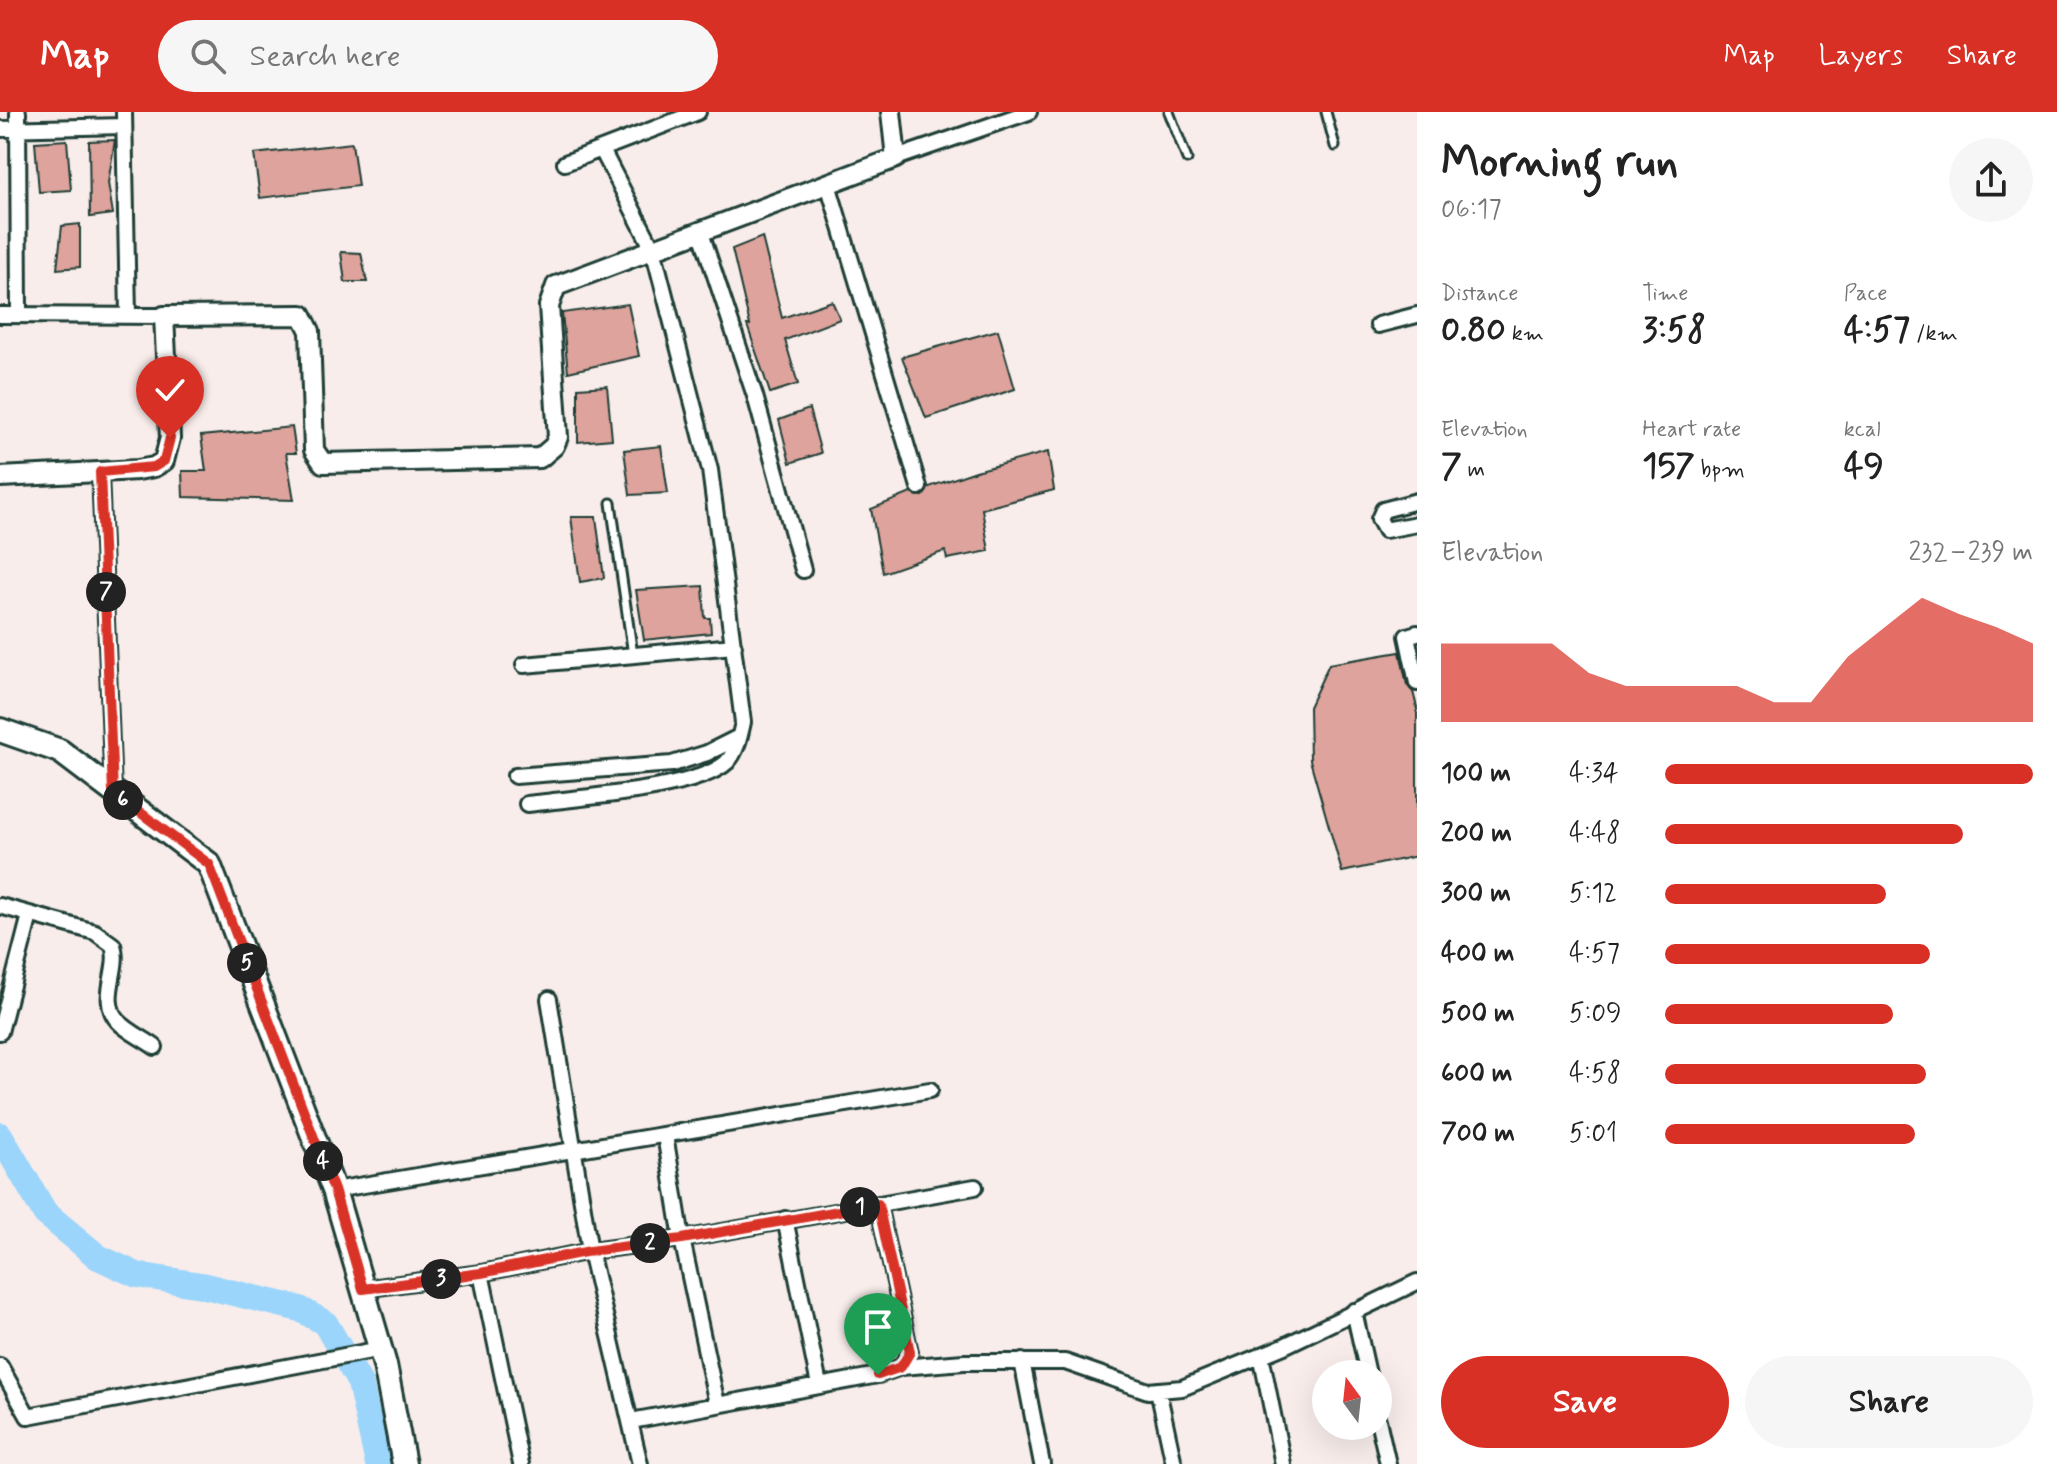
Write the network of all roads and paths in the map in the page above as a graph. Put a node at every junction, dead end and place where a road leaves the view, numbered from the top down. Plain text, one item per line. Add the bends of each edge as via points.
1 (18, 112) edge
2 (698, 112) edge
3 (891, 112) edge
4 (1029, 112) edge
5 (1169, 112) edge
6 (1326, 112) edge
7 (1000, 117) edge
8 (124, 119) edge
9 (0, 129) edge
10 (18, 129) junction
11 (1335, 146) dead end
12 (602, 150) junction
13 (896, 158) junction
14 (1187, 159) dead end
15 (565, 163) dead end
16 (828, 184) junction
17 (700, 230) junction
18 (653, 249) junction
19 (0, 315) edge
20 (19, 315) junction
21 (128, 315) junction
22 (1417, 315) edge
23 (164, 316) junction
24 (1378, 325) dead end
25 (100, 472) junction
26 (0, 477) edge
27 (919, 487) dead end
28 (1417, 501) edge
29 (611, 503) dead end
30 (1417, 524) edge
31 (803, 570) dead end
32 (1417, 633) edge
33 (734, 646) junction
34 (634, 655) junction
35 (524, 665) dead end
36 (1417, 683) edge
37 (0, 730) edge
38 (739, 737) junction
39 (515, 776) dead end
40 (113, 792) junction
41 (527, 804) dead end
42 (0, 906) edge
43 (30, 915) junction
44 (549, 999) dead end
45 (0, 1032) edge
46 (155, 1047) dead end
47 (930, 1090) dead end
48 (665, 1135) junction
49 (572, 1151) junction
50 (975, 1187) dead end
51 (334, 1190) junction
52 (878, 1204) junction
53 (785, 1219) junction
54 (682, 1239) junction
55 (590, 1251) junction
56 (481, 1273) junction
57 (1417, 1282) edge
58 (363, 1289) junction
59 (1354, 1311) junction
60 (381, 1349) junction
61 (1261, 1355) junction
62 (1365, 1360) edge
63 (1022, 1361) junction
64 (0, 1366) edge
65 (901, 1367) junction
66 (819, 1385) junction
67 (1158, 1390) junction
68 (717, 1404) junction
69 (631, 1421) junction
70 (1383, 1440) edge
71 (404, 1464) edge
72 (521, 1464) edge
73 (640, 1464) edge
74 (1042, 1464) edge
75 (1174, 1464) edge
76 (1283, 1464) edge
77 (1388, 1464) edge

1 - 10 street
2 - 12 street
3 - 13 street
4 - 7 street
5 - 14 lane
6 - 11 lane
7 - 13 street
8 - 10 street
8 - 21 street
9 - 10 street
10 - 20 street
12 - 15 street
12 - 18 street
13 - 16 street
16 - 17 street
16 - 27 street
17 - 18 street
17 - 31 street via 755,396
18 - 23 street via 556,286 549,306 558,437 547,453 530,459 323,463 314,450 310,331 302,315
18 - 33 street via 710,470
19 - 20 street
20 - 21 street
21 - 23 street
22 - 24 street
23 - 25 street via 170,438 164,461 154,467
25 - 26 street
25 - 40 street
28 - 30 street via 1383,510 1379,524 1385,530
29 - 34 lane
32 - 36 street via 1407,636
33 - 34 street
33 - 38 street via 744,708
34 - 35 street
37 - 40 main road via 60,751
38 - 39 street via 672,764
38 - 41 street via 734,753 712,772 653,789
40 - 51 main road via 209,864
42 - 43 street
43 - 45 street
43 - 46 street via 95,932 113,945 112,1012
44 - 49 street
47 - 48 street
48 - 49 street
48 - 54 street
49 - 51 street
49 - 55 street
50 - 52 street
51 - 58 main road
52 - 53 street
52 - 65 street via 910,1352
53 - 54 street
53 - 66 street
54 - 55 street
54 - 68 street
55 - 56 street
55 - 69 street
56 - 58 street
56 - 72 street
57 - 59 street
58 - 60 main road
59 - 61 street
59 - 62 street
60 - 64 street via 28,1416
60 - 71 main road
61 - 67 street via 1182,1388
61 - 76 street
63 - 65 street
63 - 67 street via 1065,1362
63 - 74 street
65 - 66 street
66 - 68 street
67 - 75 street
68 - 69 street
69 - 73 street
70 - 77 street

